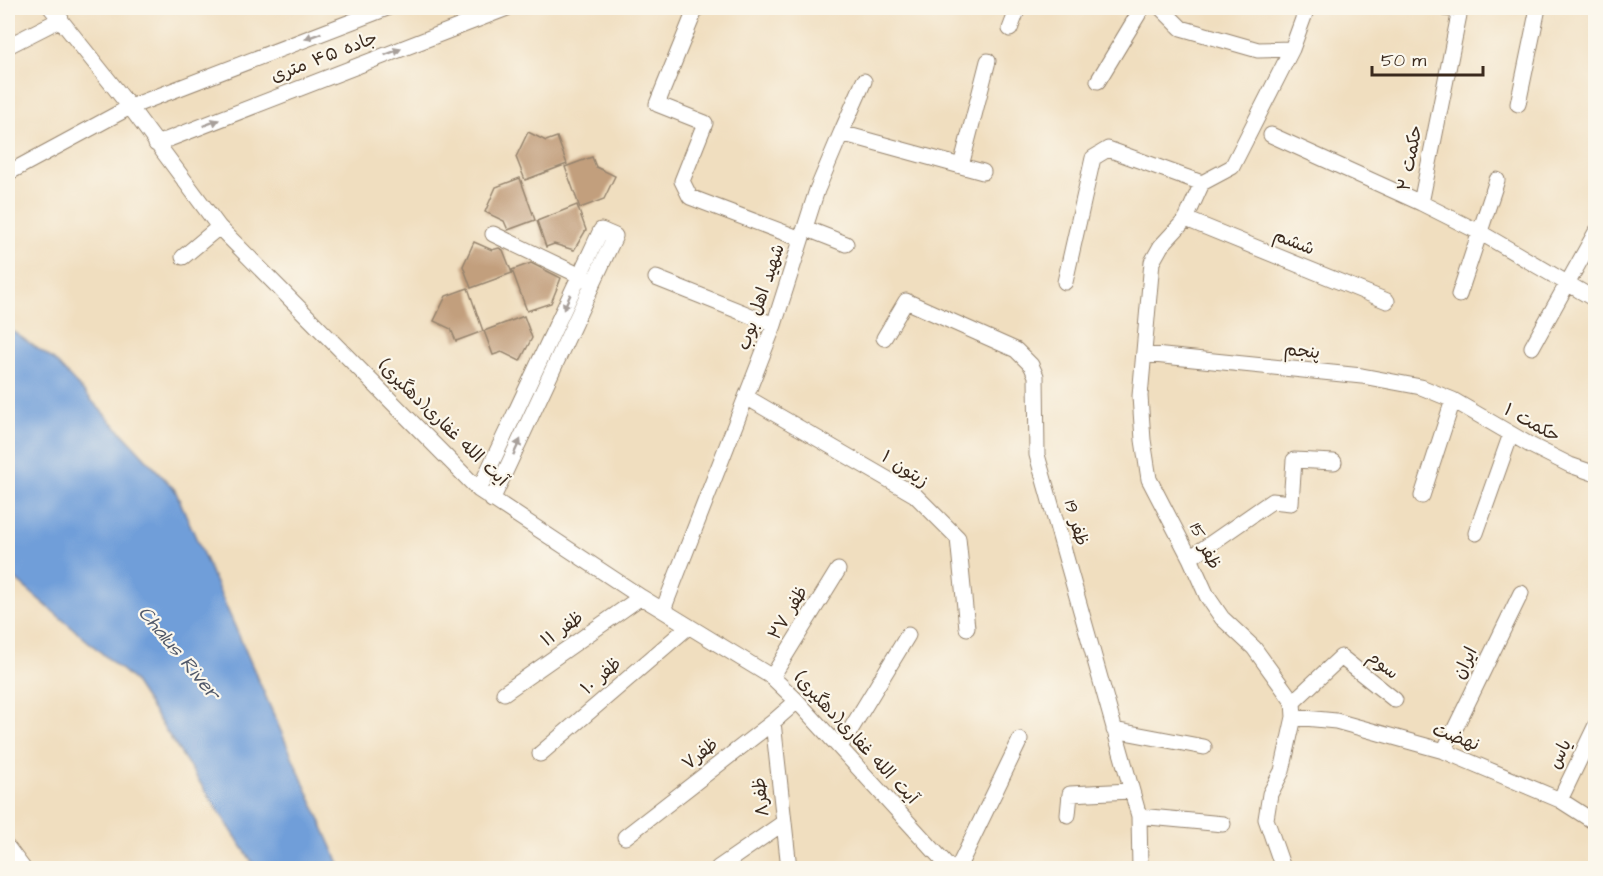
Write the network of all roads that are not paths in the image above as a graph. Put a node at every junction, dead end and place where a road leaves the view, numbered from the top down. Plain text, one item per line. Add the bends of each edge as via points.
1 (387, 8) edge
2 (507, 8) edge
3 (696, 8) edge
4 (1018, 8) edge
5 (1142, 8) edge
6 (1161, 8) edge
7 (1307, 8) edge
8 (1444, 8) edge
9 (1538, 8) edge
10 (56, 13) edge
11 (1010, 29) dead end
12 (8, 46) edge
13 (1292, 49) junction
14 (988, 61) dead end
15 (864, 81) dead end
16 (1098, 81) dead end
17 (1518, 104) dead end
18 (129, 107) junction
19 (841, 133) junction
20 (1271, 135) dead end
21 (156, 144) junction
22 (961, 166) junction
23 (983, 172) dead end
24 (8, 173) edge
25 (1497, 180) dead end
26 (1202, 183) junction
27 (1421, 203) junction
28 (1185, 219) junction
29 (219, 227) junction
30 (1596, 231) edge
31 (1481, 233) junction
32 (493, 234) dead end
33 (803, 234) junction
34 (846, 244) dead end
35 (183, 257) dead end
36 (579, 276) junction
37 (656, 278) dead end
38 (594, 282) junction
39 (1065, 282) dead end
40 (1568, 284) junction
41 (1459, 295) dead end
42 (1596, 300) edge
43 (1387, 301) dead end
44 (774, 325) junction
45 (884, 338) dead end
46 (1532, 347) dead end
47 (1144, 354) junction
48 (746, 397) junction
49 (1453, 400) junction
50 (1511, 434) junction
51 (1334, 462) dead end
52 (1596, 474) edge
53 (479, 490) junction
54 (1422, 496) dead end
55 (492, 500) junction
56 (1476, 533) dead end
57 (1190, 558) junction
58 (838, 570) dead end
59 (1521, 593) dead end
60 (641, 597) junction
61 (663, 610) junction
62 (688, 627) junction
63 (966, 628) dead end
64 (908, 635) dead end
65 (772, 677) junction
66 (504, 693) dead end
67 (1395, 700) dead end
68 (797, 701) junction
69 (1293, 710) junction
70 (773, 722) junction
71 (1596, 725) edge
72 (1114, 730) junction
73 (1020, 740) dead end
74 (840, 747) junction
75 (1204, 747) dead end
76 (1444, 751) junction
77 (540, 754) dead end
78 (1131, 791) junction
79 (1560, 800) junction
80 (1068, 814) dead end
81 (1138, 816) junction
82 (783, 823) junction
83 (1596, 823) edge
84 (1223, 824) dead end
85 (625, 837) dead end
86 (8, 848) edge
87 (945, 863) edge
88 (23, 868) edge
89 (718, 868) edge
90 (789, 868) edge
91 (927, 868) edge
92 (958, 868) edge
93 (1140, 868) edge
94 (1283, 868) edge

1 -> 18 street, جاده ۴۵ متری
21 -> 2 street, جاده ۴۵ متری
3 - 33 street via 657,104 705,123 682,181 690,197
4 - 11 street
5 - 16 street
6 - 13 street via 1181,27 1258,50
7 - 13 street
8 - 27 street, حکمت ۲ via 1460,10
9 - 17 street
10 - 12 street
10 - 18 street, آیت الله غفاری(دهگیری)
13 - 26 street via 1232,168
14 - 22 street
15 - 19 street, شهید اهل بوب
18 - 21 street, آیت الله غفاری(دهگیری)
18 - 24 street, جاده ۴۵ متری
19 - 22 street
19 - 33 street, شهید اهل بوب
20 - 27 street
21 - 29 street, آیت الله غفاری(دهگیری)
22 - 23 street
25 - 31 street
26 - 28 street, ظفر 15
26 - 39 street via 1108,149 1093,158
27 - 31 street, حکمت ۲
28 - 43 street, ششم
28 - 47 street, ظفر 15 via 1152,262
29 - 35 street
29 - 53 street, آیت الله غفاری(دهگیری)
30 - 40 street
31 - 40 street, حکمت ۲
31 - 41 street
32 - 36 street
33 - 34 street
33 - 44 street, شهید اهل بوب
36 - 38 street
36 - 38 street via 601,230 615,236
36 -> 53 street
37 - 44 street
55 -> 38 street
40 - 42 street, حکمت ۲
40 - 46 street
44 - 48 street, شهید اهل بوب
45 - 72 street, ظفر 19 via 906,302 1016,350 1031,364 1036,376 1036,455
47 - 49 street, پنجم via 1362,376 1421,387
47 - 57 street, ظفر 15 via 1140,396 1149,479
48 - 61 street, شهید اهل بوب
48 - 63 street, زیتون ۱ via 915,495 958,538
49 - 50 street, حکمت ۱
49 - 54 street
50 - 52 street, حکمت ۱
50 - 56 street
51 - 57 street via 1294,460 1291,503 1272,501
53 - 55 street, آیت الله غفاری(دهگیری)
55 - 60 street, آیت الله غفاری(دهگیری)
57 - 69 street, ظفر 15 via 1207,596 1222,618 1254,648
58 - 65 street, ظفر ۲۷
59 - 76 street, ایران
60 - 61 street, آیت الله غفاری(دهگیری)
60 - 66 street, ظفر ۱۱
61 - 62 street, آیت الله غفاری(دهگیری)
62 - 65 street, آیت الله غفاری(دهگیری)
62 - 77 street, ظفر ۱۰
64 - 74 street
65 - 68 street, آیت الله غفاری(دهگیری)
67 - 69 street, سوم via 1341,657
68 - 70 street, ظفر۷
68 - 74 street, آیت الله غفاری(دهگیری)
69 - 76 street, نهضت
69 - 94 street via 1282,771 1270,794 1266,819
70 - 82 street, ظفر۸
70 - 85 street, ظفر۷
71 - 79 street, یاس
72 - 75 street
72 - 78 street, ظفر 19
73 - 92 street
74 - 87 street, آیت الله غفاری(دهگیری)
76 - 79 street, نهضت
78 - 80 street via 1070,794
78 - 81 street, ظفر 19
79 - 83 street, نهضت
81 - 84 street
81 - 93 street, ظفر 19
82 - 89 street
82 - 90 street, ظفر۸
86 - 88 street
87 - 91 street

